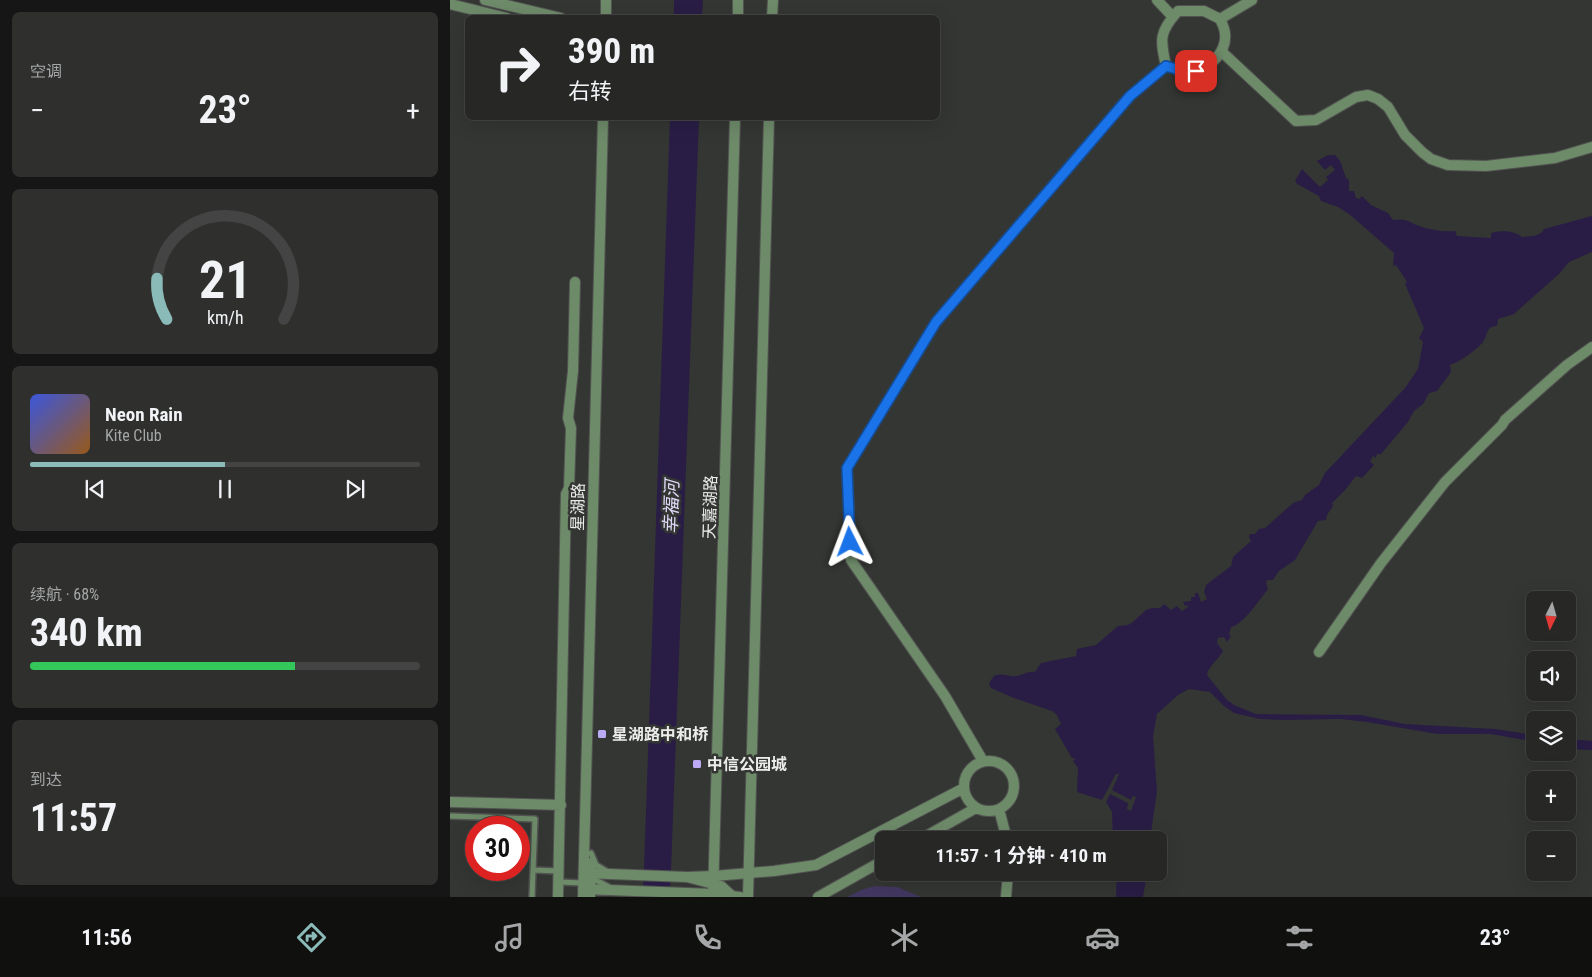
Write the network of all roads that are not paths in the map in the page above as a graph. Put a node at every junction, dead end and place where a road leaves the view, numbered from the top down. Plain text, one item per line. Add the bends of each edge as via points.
1 (485, 0) edge
2 (606, 0) edge
3 (612, 0) edge
4 (738, 0) edge
5 (773, 0) edge
6 (1158, 0) edge
7 (1252, 0) edge
8 (450, 4) edge
9 (495, 15) edge
10 (548, 15) edge
11 (606, 15) edge
12 (611, 15) edge
13 (738, 15) edge
14 (772, 15) edge
15 (1172, 17) junction
16 (1220, 19) junction
17 (1222, 52) junction
18 (1166, 66) junction
19 (603, 120) edge
20 (609, 120) edge
21 (735, 120) edge
22 (770, 120) edge
23 (1592, 147) edge
24 (575, 282) dead end
25 (1592, 347) edge
26 (1319, 652) dead end
27 (983, 761) junction
28 (964, 788) junction
29 (450, 802) edge
30 (561, 805) junction
31 (976, 808) junction
32 (999, 809) junction
33 (450, 816) edge
34 (935, 831) edge
35 (1005, 831) edge
36 (587, 853) junction
37 (875, 865) edge
38 (533, 870) junction
39 (748, 873) junction
40 (628, 875) junction
41 (559, 876) junction
42 (714, 879) junction
43 (1007, 881) edge
44 (587, 884) edge
45 (691, 895) edge
46 (713, 895) edge
47 (532, 897) edge
48 (558, 897) edge
49 (735, 897) edge
50 (748, 897) edge
51 (818, 897) edge
52 (1006, 897) edge

1 - 10 street
2 - 11 street
3 - 12 street
4 - 13 street
5 - 14 street
6 - 15 street
7 - 16 street
8 - 9 street
15 - 16 street via 1178,11 1204,11
15 - 18 street via 1165,25 1162,45
16 - 17 street via 1225,34
17 - 18 street via 1210,64 1196,71
17 - 23 street via 1296,121 1316,120 1356,97 1368,95 1388,107 1405,135 1422,152 1448,165 1486,166 1545,160
18 - 27 street via 1130,96 936,322 847,468 851,560 945,696
19 - 36 street, 星湖路
20 - 36 street, 星湖路
21 - 42 street, 天嘉湖路
22 - 39 street
24 - 30 street via 573,372 568,418 571,428 569,488 566,494
25 - 26 street via 1506,420 1445,482 1381,563
27 - 28 street via 966,774
27 - 32 street via 991,760 1006,767 1014,782 1012,798
28 - 31 street via 965,796
28 - 39 street via 816,865
29 - 30 street
30 - 41 street
31 - 32 street
31 - 34 street
32 - 35 street
33 - 38 lane via 535,818
36 - 40 lane via 598,868
36 - 44 street, 星湖路
37 - 51 street
38 - 41 lane
38 - 47 lane
39 - 42 street
39 - 50 street
40 - 42 street
40 - 44 street
41 - 44 lane
41 - 48 street
42 - 46 street, 天嘉湖路
42 - 49 street
43 - 52 street
44 - 45 street via 629,891
45 - 46 street
46 - 49 street

